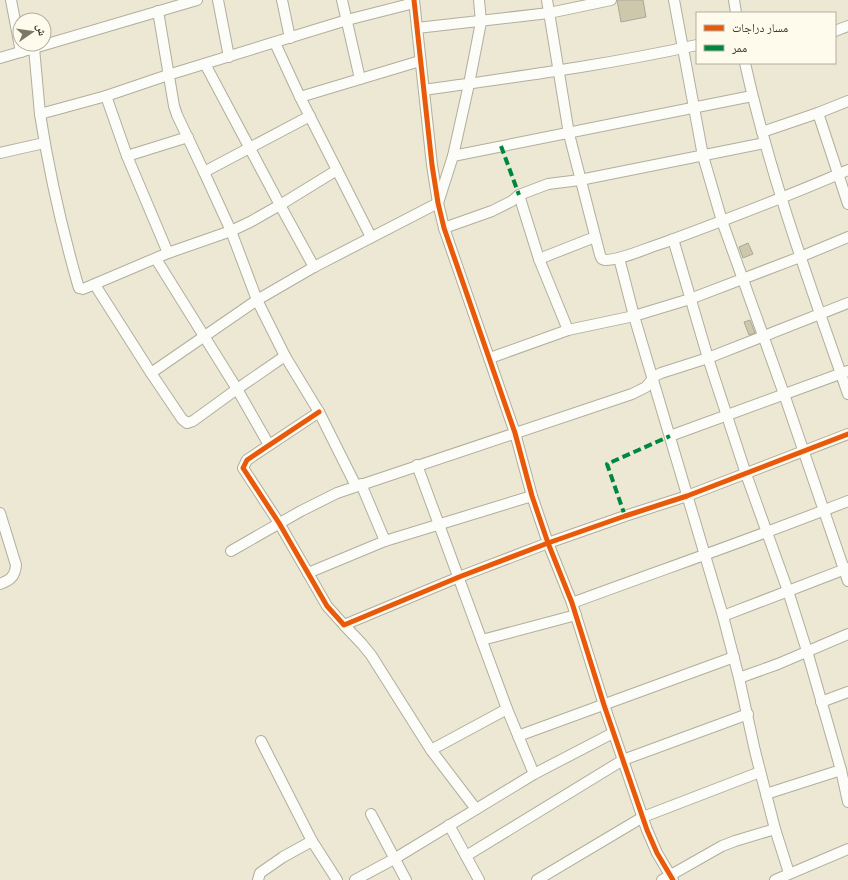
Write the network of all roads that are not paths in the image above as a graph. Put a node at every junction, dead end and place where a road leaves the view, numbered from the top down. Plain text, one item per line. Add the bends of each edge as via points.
1 (11, 0) edge
2 (197, 0) edge
3 (218, 0) edge
4 (282, 0) edge
5 (342, 0) edge
6 (479, 0) edge
7 (547, 0) edge
8 (611, 0) edge
9 (674, 0) edge
10 (734, 0) edge
11 (414, 2) edge
12 (158, 11) junction
13 (13, 12) edge
14 (736, 12) edge
15 (549, 13) junction
16 (346, 20) junction
17 (481, 22) junction
18 (848, 26) edge
19 (417, 28) junction
20 (836, 31) edge
21 (290, 38) junction
22 (52, 43) edge
23 (275, 43) junction
24 (696, 45) edge
25 (683, 48) junction
26 (21, 52) edge
27 (34, 52) edge
28 (229, 57) junction
29 (0, 58) edge
30 (420, 61) junction
31 (205, 64) junction
32 (745, 64) edge
33 (559, 71) junction
34 (168, 75) junction
35 (360, 79) junction
36 (470, 84) junction
37 (424, 90) junction
38 (106, 96) junction
39 (752, 96) junction
40 (300, 97) junction
41 (848, 101) edge
42 (693, 108) junction
43 (818, 113) junction
44 (40, 114) junction
45 (310, 116) junction
46 (762, 132) junction
47 (569, 134) junction
48 (188, 137) junction
49 (44, 143) junction
50 (765, 143) junction
51 (250, 148) junction
52 (0, 153) edge
53 (127, 156) junction
54 (453, 156) junction
55 (703, 156) junction
56 (337, 170) junction
57 (204, 172) junction
58 (843, 172) edge
59 (580, 180) junction
60 (519, 195) junction
61 (781, 199) junction
62 (438, 203) junction
63 (848, 204) edge
64 (280, 205) junction
65 (722, 221) junction
66 (444, 228) junction
67 (231, 231) junction
68 (371, 237) junction
69 (595, 237) junction
70 (848, 237) edge
71 (673, 239) junction
72 (168, 253) junction
73 (800, 257) junction
74 (619, 258) junction
75 (156, 259) junction
76 (539, 259) junction
77 (314, 267) junction
78 (743, 278) junction
79 (95, 285) junction
80 (690, 299) junction
81 (257, 300) junction
82 (848, 303) edge
83 (820, 314) junction
84 (634, 316) junction
85 (568, 330) junction
86 (204, 336) junction
87 (763, 336) junction
88 (285, 356) junction
89 (490, 358) junction
90 (708, 358) junction
91 (151, 372) junction
92 (844, 372) edge
93 (653, 379) junction
94 (237, 389) junction
95 (784, 394) junction
96 (848, 394) edge
97 (319, 412) junction
98 (727, 415) junction
99 (514, 433) junction
100 (848, 434) edge
101 (670, 436) junction
102 (269, 445) junction
103 (804, 451) junction
104 (417, 465) junction
105 (746, 474) junction
106 (359, 485) junction
107 (532, 496) junction
108 (687, 496) junction
109 (848, 501) edge
110 (824, 510) junction
111 (0, 513) edge
112 (279, 523) junction
113 (439, 525) junction
114 (767, 533) junction
115 (385, 541) junction
116 (548, 543) junction
117 (231, 552) dead end
118 (705, 554) junction
119 (846, 569) edge
120 (308, 573) junction
121 (459, 577) junction
122 (848, 581) edge
123 (0, 584) edge
124 (788, 591) junction
125 (572, 603) junction
126 (576, 615) junction
127 (723, 616) junction
128 (344, 625) junction
129 (848, 634) edge
130 (482, 640) junction
131 (807, 651) junction
132 (734, 657) junction
133 (740, 678) junction
134 (848, 692) edge
135 (821, 702) junction
136 (604, 705) junction
137 (507, 709) junction
138 (748, 714) junction
139 (613, 733) junction
140 (518, 736) junction
141 (261, 741) dead end
142 (430, 750) junction
143 (623, 760) junction
144 (841, 770) junction
145 (760, 772) junction
146 (534, 774) junction
147 (846, 780) edge
148 (766, 794) junction
149 (848, 802) edge
150 (476, 809) junction
151 (371, 814) dead end
152 (643, 817) junction
153 (449, 825) junction
154 (775, 829) junction
155 (312, 841) junction
156 (848, 849) edge
157 (466, 856) junction
158 (394, 859) junction
159 (789, 873) junction
160 (668, 878) edge
161 (258, 880) edge
162 (337, 880) edge
163 (355, 880) edge
164 (406, 880) edge
165 (479, 880) edge
166 (537, 880) edge
167 (775, 880) edge

1 - 13 street
2 - 12 street
3 - 28 street
4 - 21 street
5 - 16 street
6 - 17 street
7 - 15 street
8 - 15 street
9 - 25 street
10 - 14 street
11 - 16 street
11 - 19 street
12 - 22 street
12 - 34 street
15 - 17 street
15 - 33 street
16 - 21 street
16 - 35 street
17 - 19 street
17 - 36 street
18 - 20 street
19 - 30 street
21 - 23 street
23 - 28 street
23 - 40 street
24 - 25 street
25 - 33 street
25 - 42 street
26 - 29 street
27 - 44 street
28 - 31 street
30 - 35 street
30 - 37 street
31 - 34 street
31 - 51 street
32 - 39 street
33 - 36 street
33 - 47 street
34 - 38 street
34 - 48 street via 174,106
35 - 40 street
36 - 37 street
36 - 54 street
37 - 62 street
38 - 44 street
38 - 53 street
39 - 42 street
39 - 46 street
40 - 45 street
41 - 43 street
42 - 47 street
42 - 55 street
43 - 46 street
43 - 58 street
44 - 49 street
45 - 51 street
45 - 56 street
46 - 50 street
47 - 54 street
47 - 59 street
48 - 53 street
48 - 57 street
49 - 52 street
49 - 79 street via 64,237 78,285 81,289
50 - 55 street
50 - 61 street
51 - 57 street
51 - 64 street
53 - 72 street
54 - 62 street
55 - 59 street
55 - 65 street
56 - 64 street
56 - 68 street
57 - 67 street
58 - 61 street
58 - 63 street
59 - 60 street via 548,184
59 - 69 street
60 - 66 street via 504,206
60 - 76 street
61 - 65 street
61 - 73 street
62 - 66 street
62 - 68 street
64 - 67 street
64 - 77 street
65 - 71 street
65 - 78 street
66 - 89 street
67 - 72 street
67 - 81 street
68 - 77 street
69 - 74 street via 602,259
69 - 76 street
70 - 73 street
71 - 74 street
71 - 80 street
72 - 75 street
73 - 78 street
73 - 83 street
74 - 84 street
75 - 79 street
75 - 86 street
76 - 85 street
77 - 81 street
78 - 80 street
78 - 87 street
79 - 91 street
80 - 84 street
80 - 90 street
81 - 86 street
81 - 88 street
82 - 83 street
83 - 87 street
83 - 92 street
84 - 85 street
84 - 93 street
85 - 89 street
86 - 91 street
86 - 94 street
87 - 90 street
87 - 95 street
88 - 94 street
88 - 97 street
89 - 99 street
90 - 93 street via 661,373
90 - 98 street
91 - 94 street via 187,423
92 - 95 street
92 - 96 street
93 - 99 street via 646,387 632,394
93 - 101 street
94 - 102 street
95 - 98 street
95 - 103 street
97 - 102 street
97 - 106 street
98 - 101 street
98 - 105 street
99 - 104 street
99 - 107 street
100 - 103 street
101 - 108 street
102 - 112 street via 247,460 243,468
103 - 105 street
103 - 110 street
104 - 106 street
104 - 113 street
105 - 108 street
105 - 114 street
106 - 112 street via 318,502
106 - 115 street
107 - 113 street
107 - 116 street
108 - 116 street
108 - 118 street
109 - 110 street
110 - 114 street
110 - 119 street
111 - 123 street via 16,571 10,580
112 - 117 street
112 - 120 street
113 - 115 street
113 - 121 street
114 - 118 street
114 - 124 street
115 - 120 street
116 - 121 street
116 - 125 street
118 - 125 street
118 - 127 street
119 - 122 street
119 - 124 street
120 - 128 street via 328,606
121 - 128 street
121 - 130 street
124 - 127 street
124 - 131 street
125 - 126 street
126 - 130 street
126 - 136 street
127 - 132 street
128 - 142 street via 371,655
129 - 131 street
130 - 137 street
131 - 133 street
131 - 135 street
132 - 133 street
132 - 136 street
133 - 138 street
134 - 135 street
135 - 144 street
136 - 139 street
136 - 140 street
137 - 140 street
137 - 142 street
138 - 143 street
138 - 145 street
139 - 143 street
139 - 146 street
140 - 146 street
141 - 155 street
142 - 150 street
143 - 152 street
143 - 157 street
144 - 147 street
144 - 148 street
145 - 148 street
145 - 152 street
146 - 150 street
147 - 149 street
148 - 154 street
150 - 153 street
151 - 158 street
152 - 160 street
152 - 166 street
153 - 157 street
153 - 158 street
154 - 159 street
154 - 160 street via 722,846
155 - 161 street via 260,873
155 - 162 street
156 - 159 street
157 - 165 street
158 - 163 street
158 - 164 street
159 - 167 street

